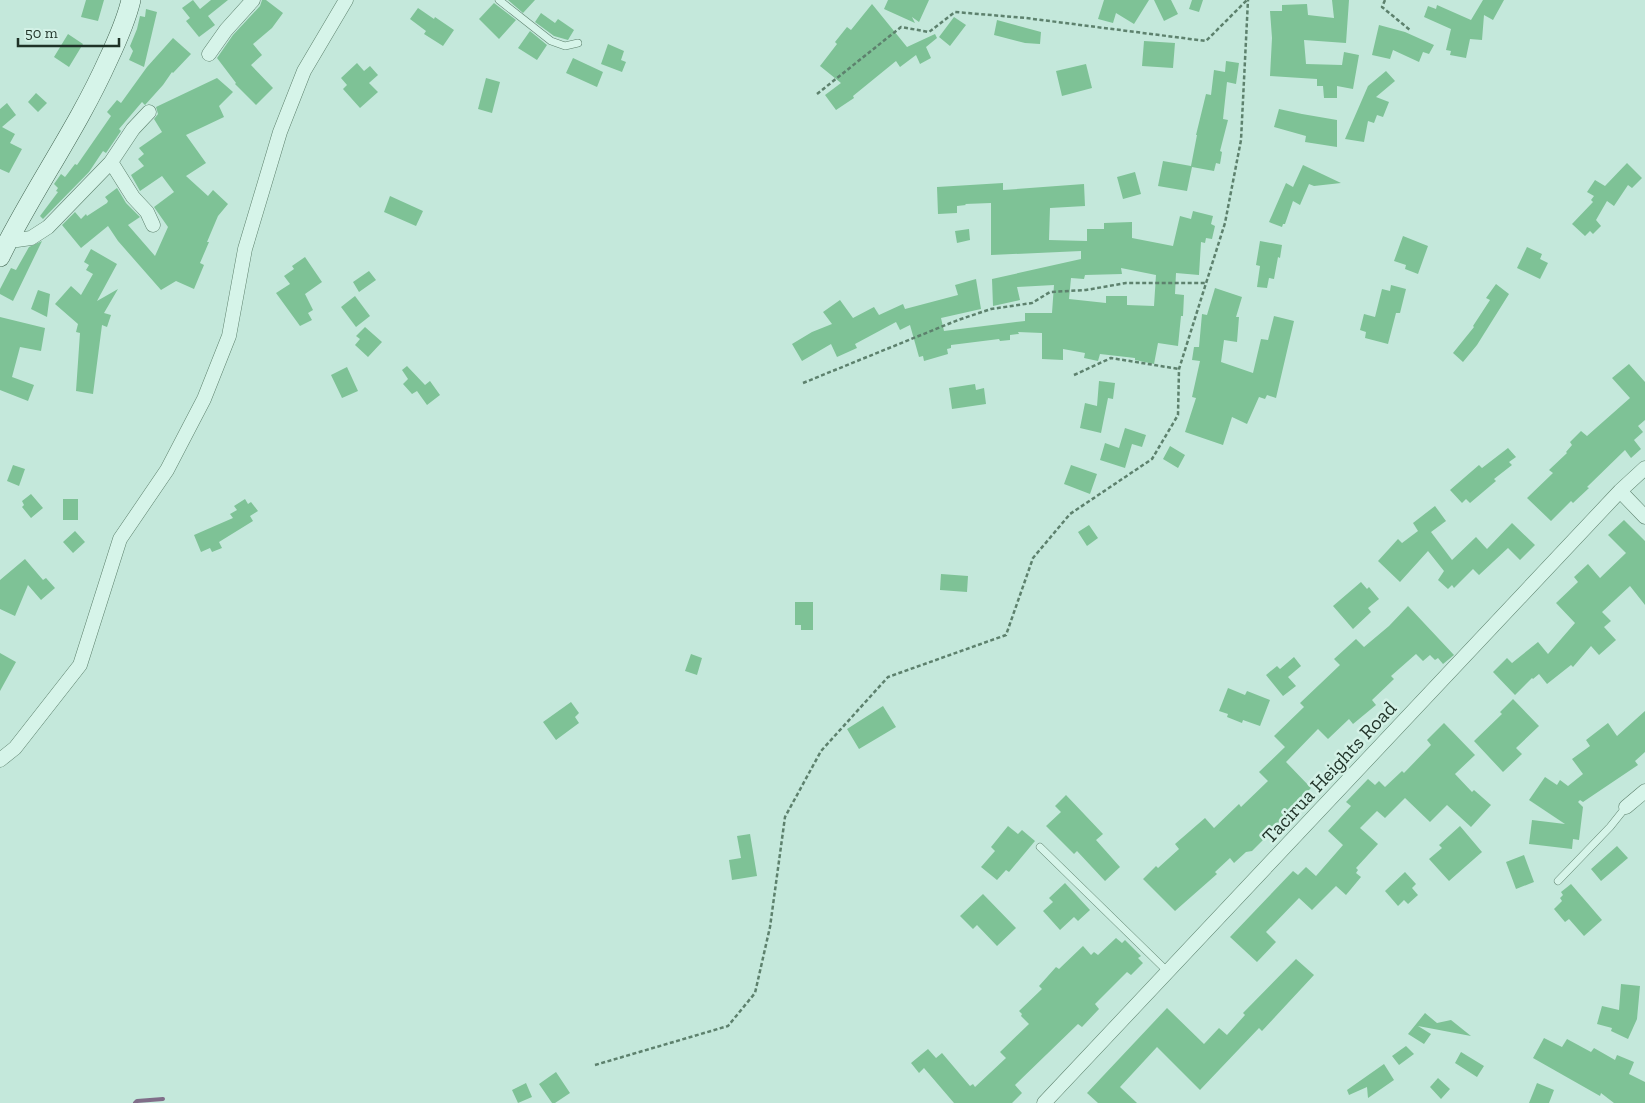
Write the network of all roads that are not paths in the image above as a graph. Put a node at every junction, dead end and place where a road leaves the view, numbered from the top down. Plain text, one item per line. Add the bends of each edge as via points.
1 (131, 0) edge
2 (253, 0) edge
3 (346, 0) edge
4 (499, 0) edge
5 (578, 43) dead end
6 (209, 54) dead end
7 (149, 112) dead end
8 (111, 162) junction
9 (153, 225) dead end
10 (9, 239) junction
11 (0, 257) edge
12 (1645, 468) edge
13 (1620, 491) junction
14 (1645, 517) edge
15 (0, 760) edge
16 (1645, 791) edge
17 (1626, 807) joint
18 (1040, 847) dead end
19 (1558, 881) dead end
20 (1168, 972) junction
21 (1044, 1103) edge

1 - 10 main road via 98,82
2 - 6 street
3 - 15 street via 304,71 280,132 244,249 228,336 204,399 167,470 120,539 80,665 15,748
4 - 5 lane via 551,41 565,46
7 - 8 street
8 - 9 street
8 - 10 street via 41,233 25,240
10 - 11 main road
12 - 13 street, Tacirua Heights Road
13 - 14 street
13 - 20 street, Tacirua Heights Road
16 - 17 street
17 - 19 lane
18 - 20 lane
20 - 21 street, Tacirua Heights Road

